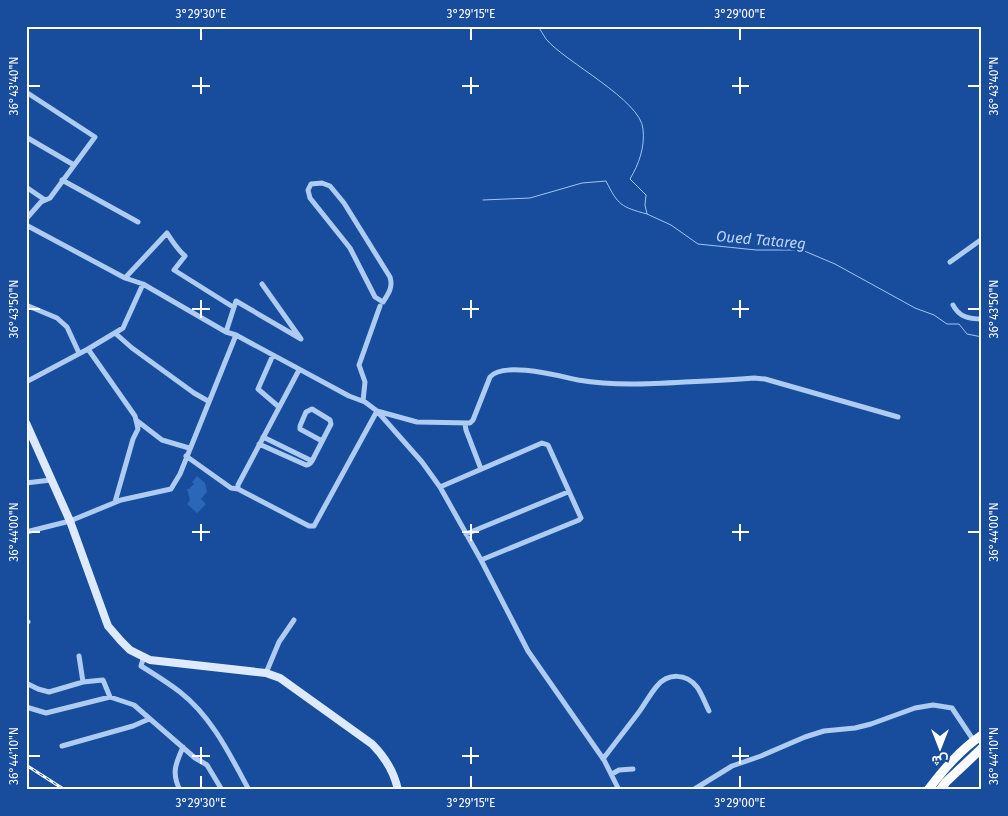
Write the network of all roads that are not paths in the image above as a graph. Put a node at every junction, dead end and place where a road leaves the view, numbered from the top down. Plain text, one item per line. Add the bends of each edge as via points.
1 (26, 92) edge
2 (26, 137) edge
3 (74, 165) junction
4 (62, 180) junction
5 (26, 187) edge
6 (45, 200) junction
7 (26, 219) edge
8 (138, 222) dead end
9 (26, 225) edge
10 (982, 239) edge
11 (950, 262) dead end
12 (125, 278) junction
13 (143, 284) junction
14 (262, 284) dead end
15 (381, 304) junction
16 (26, 305) edge
17 (953, 306) dead end
18 (233, 307) junction
19 (982, 319) edge
20 (226, 332) junction
21 (115, 333) junction
22 (236, 335) junction
23 (88, 349) junction
24 (79, 353) junction
25 (272, 355) junction
26 (299, 370) junction
27 (26, 382) edge
28 (208, 401) junction
29 (363, 401) junction
30 (279, 407) junction
31 (377, 412) junction
32 (898, 417) dead end
33 (136, 420) junction
34 (26, 423) edge
35 (466, 424) junction
36 (263, 437) junction
37 (322, 441) junction
38 (259, 444) junction
39 (189, 448) junction
40 (186, 456) junction
41 (312, 461) junction
42 (481, 469) junction
43 (52, 480) junction
44 (26, 483) edge
45 (440, 487) junction
46 (238, 489) junction
47 (568, 492) junction
48 (115, 502) junction
49 (70, 521) junction
50 (26, 532) edge
51 (466, 534) junction
52 (481, 560) junction
53 (294, 620) dead end
54 (79, 656) dead end
55 (144, 656) junction
56 (266, 673) junction
57 (83, 682) junction
58 (26, 683) edge
59 (110, 697) junction
60 (26, 706) edge
61 (709, 711) dead end
62 (149, 719) junction
63 (982, 735) edge
64 (974, 741) junction
65 (62, 746) dead end
66 (183, 747) junction
67 (982, 748) edge
68 (603, 759) junction
69 (633, 769) dead end
70 (612, 774) junction
71 (180, 790) edge
72 (222, 790) edge
73 (249, 790) edge
74 (398, 790) edge
75 (620, 790) edge
76 (693, 790) edge
77 (928, 790) edge
78 (940, 790) edge

1 - 3 street via 95,137
2 - 3 street
3 - 4 street
4 - 6 street via 50,198
4 - 8 street
5 - 6 street
6 - 7 street
9 - 12 street
10 - 11 street
12 - 13 street
12 - 18 street via 167,233 185,256 174,270
13 - 20 street
13 - 21 street via 123,328
14 - 18 street via 301,339 236,301
15 - 15 street via 392,284 390,276 330,186 312,184 308,190 310,198 350,248
15 - 29 street via 359,365 366,382
16 - 24 street via 57,318 67,327
17 - 19 street via 960,315
18 - 20 street
20 - 22 street
21 - 23 street
21 - 28 street
22 - 25 street
22 - 28 street
23 - 24 street
23 - 33 street
24 - 27 street
25 - 26 street
25 - 30 street via 258,389
26 - 29 street
26 - 30 street
28 - 39 street
29 - 31 street
30 - 36 street
31 - 35 street via 417,422
31 - 45 street
31 - 46 street via 314,526
32 - 35 street via 759,378 642,384 506,370 490,377 473,420
33 - 39 street via 162,440
33 - 48 street via 138,429
34 - 43 main road
35 - 42 street
36 - 38 street
36 - 41 street
37 - 37 street via 330,420 309,410 300,429
37 - 41 street
38 - 41 street via 306,465
38 - 46 street
39 - 40 street
40 - 46 street via 231,488
40 - 48 street via 171,489
42 - 45 street
42 - 47 street via 546,443
43 - 44 street
43 - 49 main road
45 - 51 street
47 - 51 street
47 - 52 street via 580,515 579,520
48 - 49 street
49 - 50 street
49 - 55 main road via 97,605 108,626 130,650
51 - 52 street
52 - 68 street via 528,651
53 - 56 street via 279,642
54 - 57 street
55 - 56 main road via 150,660
55 - 73 street via 141,666 181,693 207,720
56 - 74 main road via 280,678 372,744 385,757
57 - 58 street via 49,692
57 - 59 street via 103,680
59 - 60 street via 46,713
59 - 62 street via 134,705
61 - 68 street via 697,687 681,675 672,676 657,685
62 - 65 street
62 - 66 street
63 - 64 highway
64 - 76 street via 952,708 933,705 915,708 871,724 805,737 732,766
64 - 77 highway via 942,771
66 - 71 street via 175,766
66 - 72 street via 207,765
67 - 78 highway
68 - 70 street
69 - 70 street
70 - 75 street

